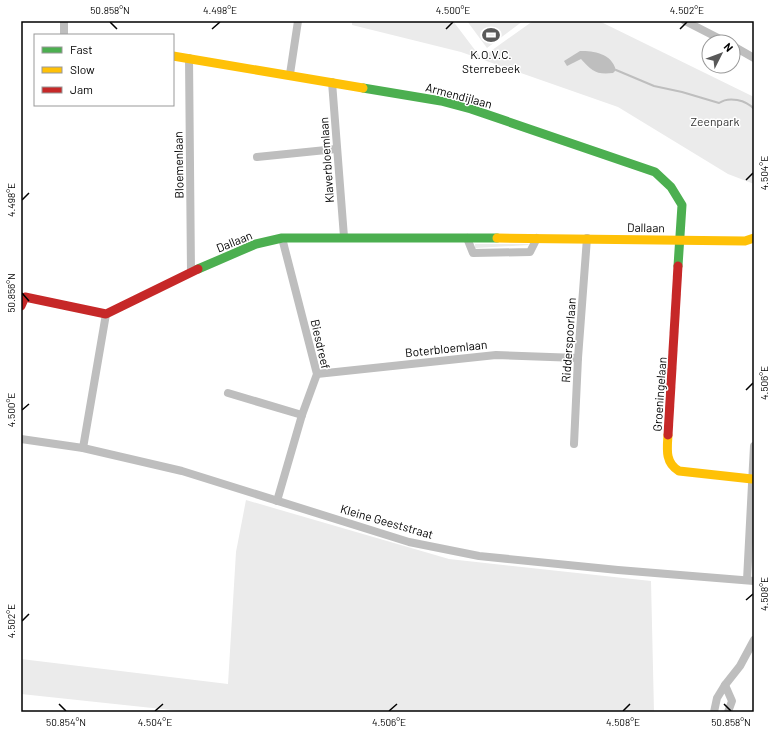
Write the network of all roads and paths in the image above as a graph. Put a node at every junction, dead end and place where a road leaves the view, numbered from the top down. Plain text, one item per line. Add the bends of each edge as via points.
1 (64, 21) edge
2 (298, 21) edge
3 (685, 21) edge
4 (64, 34) edge
5 (710, 34) edge
6 (741, 51) edge
7 (174, 56) edge
8 (189, 58) junction
9 (754, 58) edge
10 (290, 74) junction
11 (332, 82) junction
12 (336, 149) junction
13 (256, 157) dead end
14 (344, 237) junction
15 (282, 238) junction
16 (467, 238) junction
17 (538, 238) junction
18 (587, 238) junction
19 (754, 238) edge
20 (682, 240) junction
21 (191, 272) junction
22 (21, 306) edge
23 (106, 314) junction
24 (578, 358) junction
25 (317, 374) junction
26 (228, 393) dead end
27 (302, 415) junction
28 (21, 439) edge
29 (574, 444) dead end
30 (754, 446) edge
31 (83, 448) junction
32 (752, 479) junction
33 (277, 501) junction
34 (750, 580) edge
35 (754, 640) edge
36 (725, 685) junction
37 (714, 712) edge
38 (728, 712) edge

1 - 4 street
2 - 10 street
3 - 5 street
6 - 9 street
7 - 8 street, Armendijlaan
8 - 10 street, Armendijlaan
8 - 21 street, Bloemenlaan
10 - 11 street, Armendijlaan
11 - 12 street, Klaverbloemlaan
11 - 20 street, Armendijlaan via 456,104 655,172 677,193 682,205
12 - 13 street
12 - 14 street, Klaverbloemlaan
14 - 15 street, Dallaan
14 - 16 street, Dallaan
15 - 21 street, Dallaan via 256,244
15 - 25 street, Biesdreef
16 - 17 street, Dallaan
16 - 17 street via 473,253 530,252
17 - 18 street, Dallaan
18 - 20 street, Dallaan
18 - 24 street, Ridderspoorlaan
19 - 20 street, Dallaan via 745,241
20 - 32 street, Groeningelaan via 667,455 669,462 682,473
21 - 23 street, Dallaan
22 - 23 street via 25,297
23 - 31 street
24 - 25 street, Boterbloemlaan via 496,355
24 - 29 street, Ridderspoorlaan
25 - 27 street, Biesdreef
26 - 27 street
27 - 33 street, Biesdreef
28 - 31 street, Kleine Geeststraat
30 - 32 street
31 - 33 street, Kleine Geeststraat via 182,471
32 - 34 street
33 - 34 street, Kleine Geeststraat via 409,542 479,556
35 - 36 street via 740,666
36 - 37 street via 717,698
36 - 38 street via 732,700

